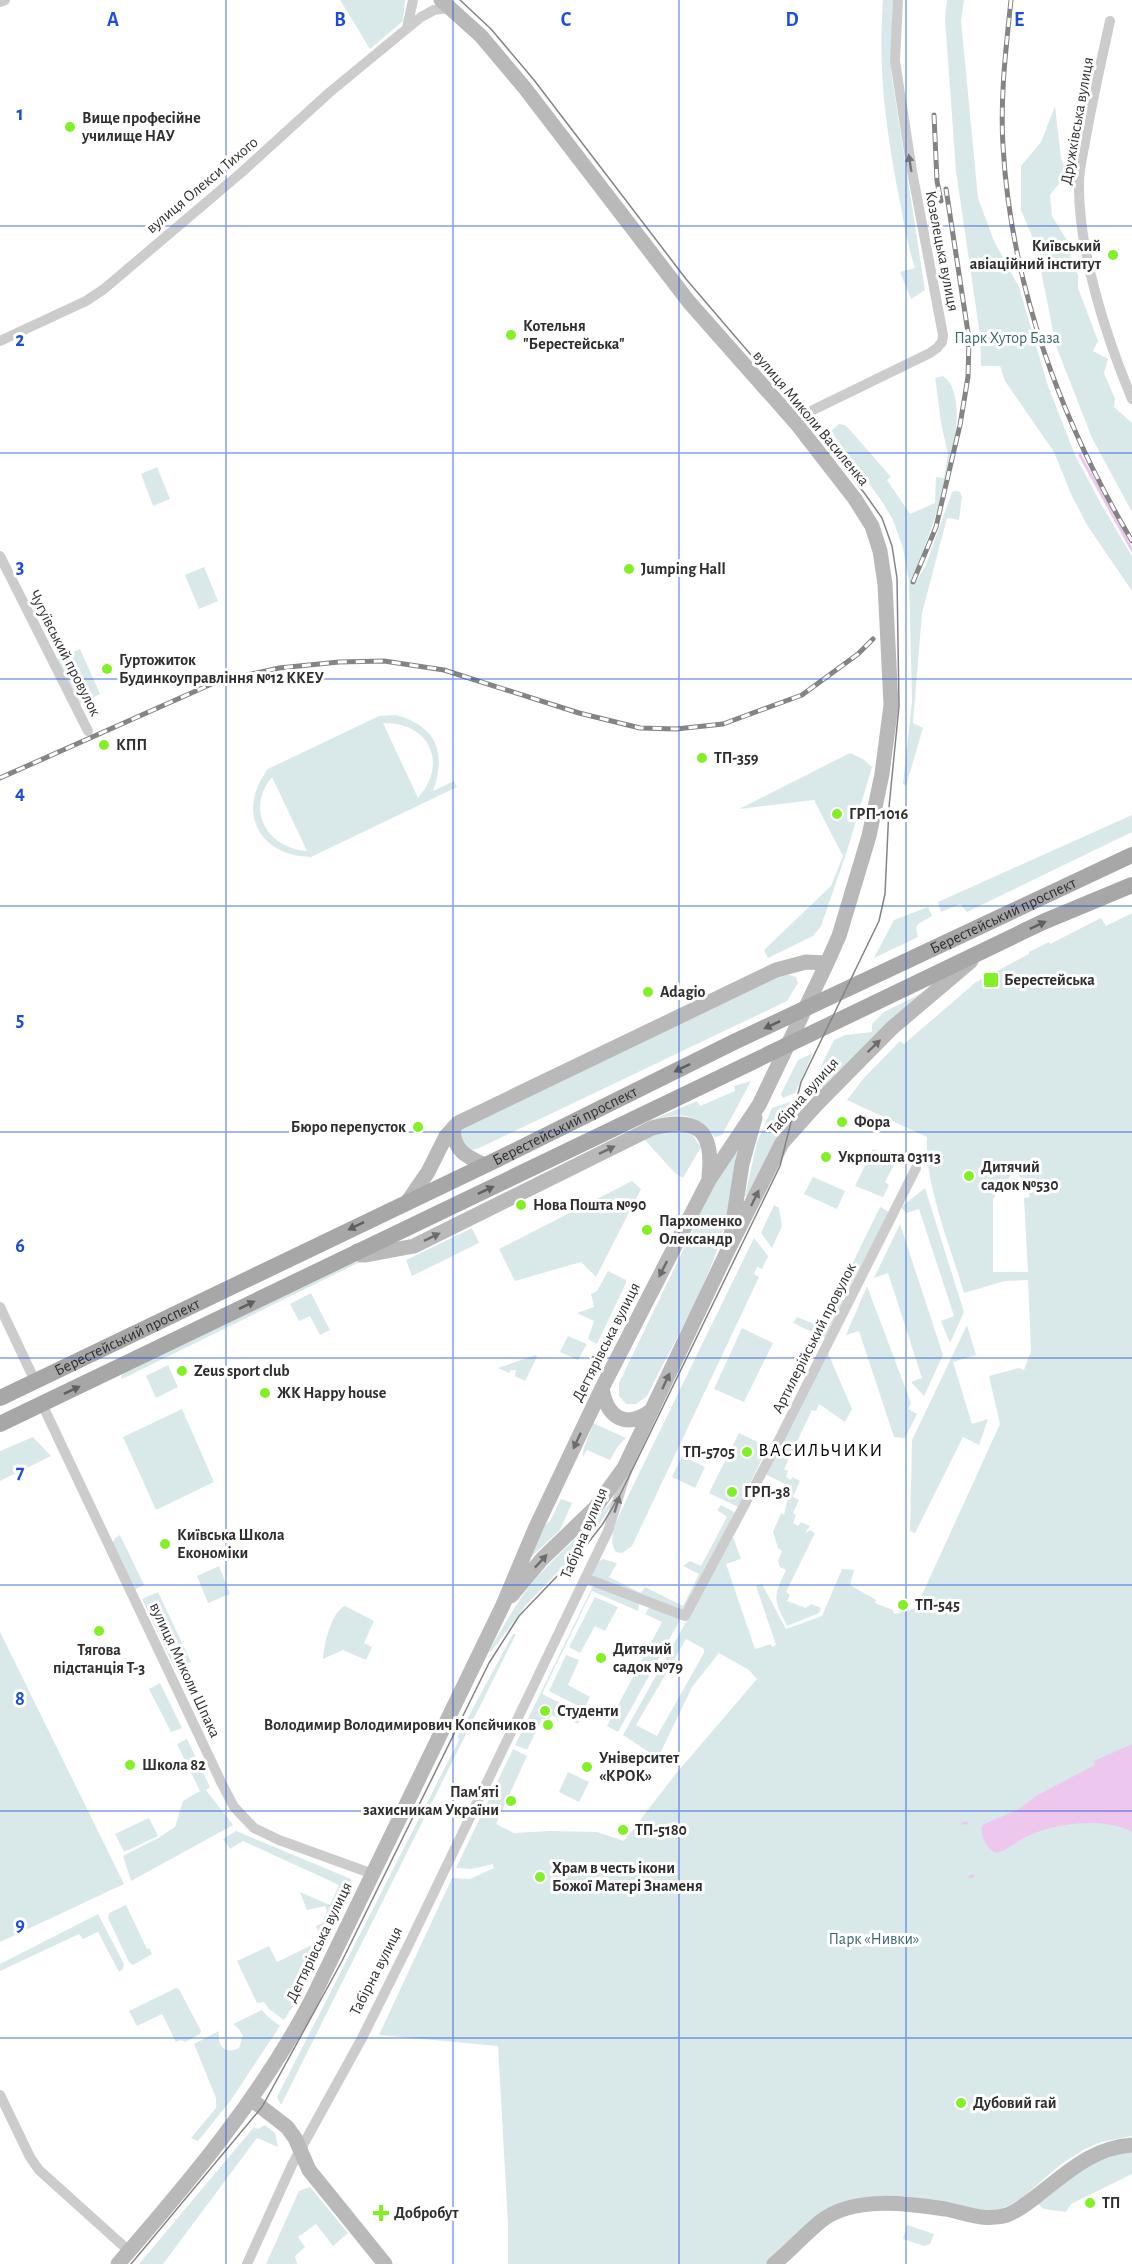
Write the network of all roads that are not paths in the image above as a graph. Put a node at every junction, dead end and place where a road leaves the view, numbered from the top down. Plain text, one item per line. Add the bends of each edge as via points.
1 (5, 0) edge
2 (413, 0) edge
3 (898, 0) edge
4 (0, 2) edge
5 (446, 4) edge
6 (1110, 21) dead end
7 (407, 28) junction
8 (0, 341) edge
9 (1132, 399) edge
10 (796, 423) junction
11 (0, 556) edge
12 (88, 731) dead end
13 (1132, 855) edge
14 (1132, 885) edge
15 (985, 951) junction
16 (827, 963) junction
17 (767, 1091) joint
18 (759, 1105) junction
19 (453, 1128) junction
20 (485, 1165) junction
21 (916, 1168) dead end
22 (709, 1180) junction
23 (408, 1201) junction
24 (728, 1250) junction
25 (357, 1251) junction
26 (0, 1307) edge
27 (35, 1381) junction
28 (602, 1388) junction
29 (0, 1398) edge
30 (42, 1404) junction
31 (652, 1410) junction
32 (0, 1424) edge
33 (632, 1453) junction
34 (585, 1578) junction
35 (503, 1605) junction
36 (373, 1874) junction
37 (0, 2095) edge
38 (252, 2100) junction
39 (1132, 2145) edge
40 (300, 2151) junction
41 (129, 2251) junction
42 (118, 2264) edge
43 (247, 2264) edge
44 (385, 2264) edge
45 (774, 2264) edge

1 - 4 street
2 - 7 street
10 -> 3 street, Козелецька вулиця via 813,410 930,353 942,342 895,61
5 - 7 street, вулиця Олекси Тихого
5 - 10 main road, вулиця Миколи Василенка via 482,36 689,302
6 - 9 street, Дружківська вулиця via 1079,180 1080,212 1101,314
7 - 8 street, вулиця Олекси Тихого via 104,289
10 - 16 main road, вулиця Миколи Василенка via 872,526 885,584 891,705 882,774 857,880
11 - 12 street, Чугуївський провулок
13 -> 20 main road, Берестейський проспект via 734,1042
15 -> 14 main road, Берестейський проспект
24 -> 15 main road, Табірна вулиця via 776,1154 793,1129 892,1028
25 -> 15 main road, Берестейський проспект
16 - 17 main road, вулиця Миколи Василенка
16 - 19 main road via 806,962 776,970
17 - 18 main road, Дегтярівська вулиця
18 - 22 main road, Дегтярівська вулиця
18 - 24 main road, Дегтярівська вулиця via 742,1164
19 - 20 main road via 459,1151
19 - 23 main road
20 - 23 main road, Берестейський проспект
21 - 34 street, Артилерійський провулок via 685,1616
25 -> 22 main road via 366,1255 414,1246 665,1125 690,1125 706,1137 710,1149
22 -> 28 main road, Дегтярівська вулиця
23 -> 27 main road, Берестейський проспект
31 -> 24 main road, Табірна вулиця
30 -> 25 main road, Берестейський проспект
26 - 27 street
27 - 29 main road, Берестейський проспект
28 - 31 main road via 608,1408 622,1419 641,1419
28 -> 35 main road, Дегтярівська вулиця
30 - 32 main road, Берестейський проспект
30 - 36 street, вулиця Миколи Шпака via 234,1807 254,1828
31 - 33 main road, Табірна вулиця
34 -> 33 street, Табірна вулиця via 616,1511
35 -> 33 main road, Дегтярівська вулиця via 542,1559 595,1508
34 - 40 street, Табірна вулиця via 404,1954
35 - 36 main road, Дегтярівська вулиця
36 - 38 main road, Дегтярівська вулиця via 296,2030
37 - 41 street via 39,2170
38 - 40 main road via 287,2127
38 - 41 main road, Дегтярівська вулиця
39 - 45 main road via 1101,2150 1027,2203 989,2219 902,2204 862,2205 836,2212
40 - 43 street, Табірна вулиця
40 - 44 main road via 309,2170
41 - 42 main road, Дегтярівська вулиця

